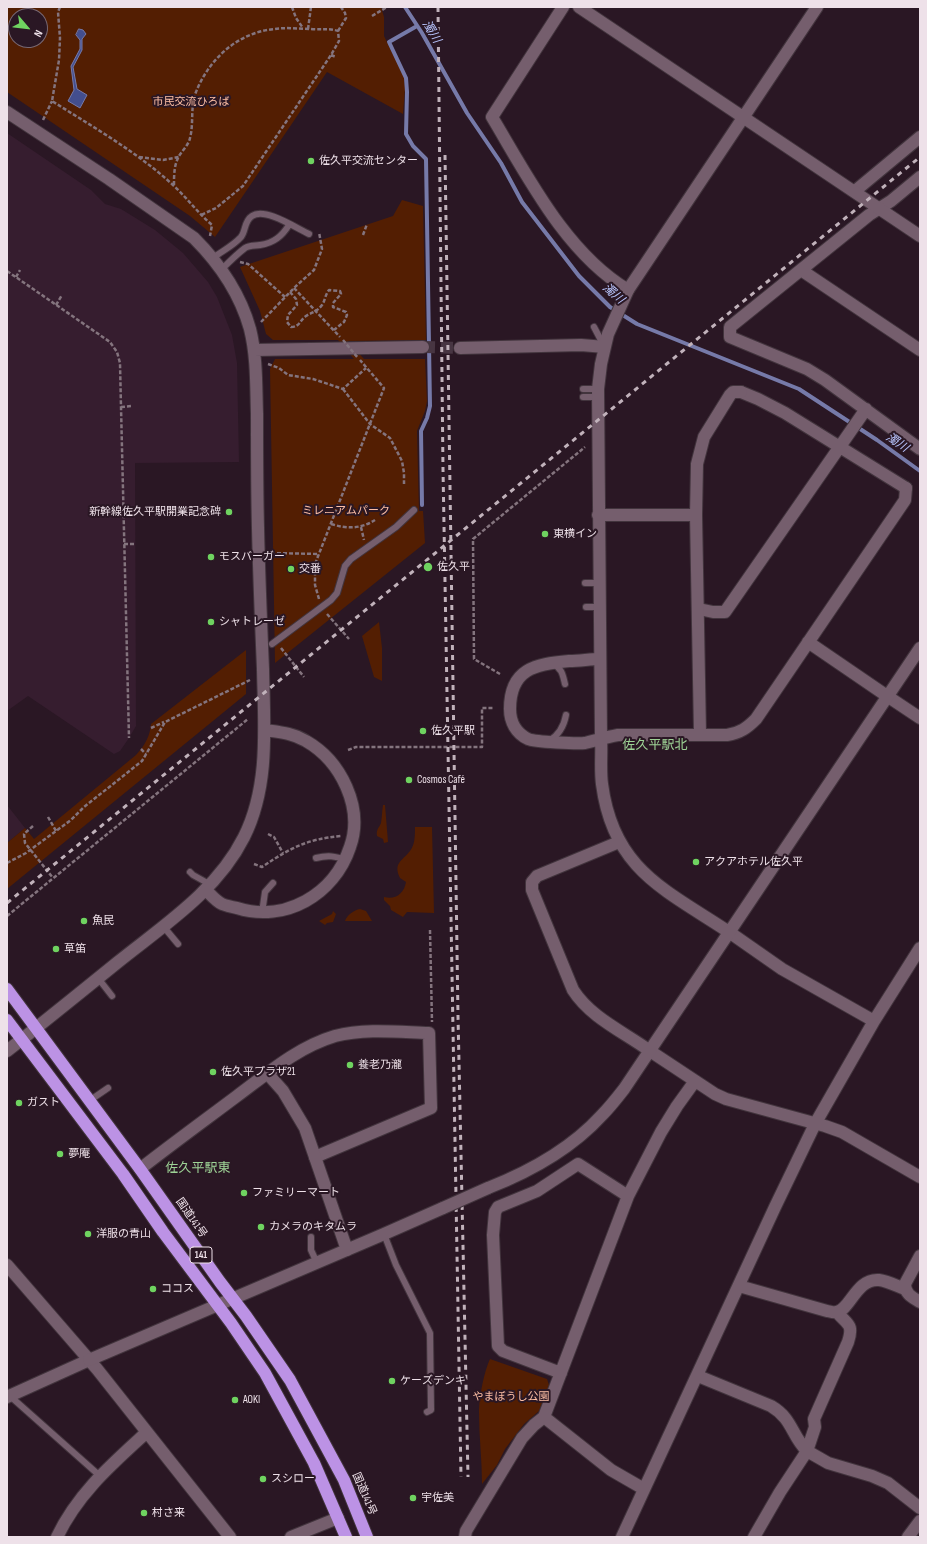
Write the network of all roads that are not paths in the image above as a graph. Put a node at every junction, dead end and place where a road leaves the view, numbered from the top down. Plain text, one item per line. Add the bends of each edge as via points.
1 (563, 7) edge
2 (579, 7) edge
3 (816, 7) edge
4 (7, 112) edge
5 (743, 118) junction
6 (920, 137) edge
7 (920, 177) edge
8 (855, 191) junction
9 (880, 208) junction
10 (289, 225) junction
11 (309, 234) dead end
12 (920, 236) edge
13 (213, 258) junction
14 (222, 269) junction
15 (801, 270) junction
16 (626, 294) junction
17 (594, 327) dead end
18 (423, 347) tunnel mouth
19 (605, 347) junction
20 (460, 348) tunnel mouth
21 (254, 350) junction
22 (920, 350) edge
23 (583, 389) dead end
24 (597, 393) junction
25 (583, 397) dead end
26 (864, 412) junction
27 (840, 446) junction
28 (920, 449) edge
29 (414, 510) dead end
30 (696, 515) junction
31 (598, 516) junction
32 (585, 583) dead end
33 (600, 583) junction
34 (586, 607) dead end
35 (600, 607) junction
36 (698, 609) junction
37 (808, 642) junction
38 (274, 643) road end
39 (920, 648) edge
40 (600, 659) junction
41 (550, 663) junction
42 (565, 684) dead end
43 (887, 696) junction
44 (566, 715) dead end
45 (920, 718) edge
46 (265, 730) junction
47 (700, 734) junction
48 (601, 738) junction
49 (549, 741) junction
50 (619, 842) junction
51 (316, 858) dead end
52 (346, 860) junction
53 (190, 872) dead end
54 (272, 883) dead end
55 (208, 888) junction
56 (262, 913) junction
57 (164, 926) junction
58 (728, 932) junction
59 (178, 944) dead end
60 (920, 948) edge
61 (916, 964) edge
62 (98, 978) junction
63 (7, 989) edge
64 (112, 996) dead end
65 (7, 1020) edge
66 (874, 1021) junction
67 (36, 1028) junction
68 (22, 1040) junction
69 (7, 1051) edge
70 (650, 1051) junction
71 (267, 1073) junction
72 (695, 1081) junction
73 (108, 1088) dead end
74 (89, 1101) junction
75 (815, 1124) junction
76 (315, 1157) junction
77 (140, 1169) junction
78 (920, 1177) edge
79 (628, 1196) junction
80 (384, 1234) junction
81 (311, 1238) dead end
82 (348, 1250) junction
83 (920, 1256) edge
84 (317, 1263) junction
85 (7, 1265) edge
86 (739, 1286) junction
87 (905, 1289) junction
88 (233, 1298) junction
89 (920, 1302) edge
90 (218, 1305) junction
91 (837, 1312) junction
92 (89, 1360) junction
93 (561, 1373) junction
94 (698, 1376) junction
95 (8, 1395) edge
96 (427, 1412) dead end
97 (544, 1417) junction
98 (147, 1432) junction
99 (807, 1450) junction
100 (100, 1476) junction
101 (644, 1489) junction
102 (920, 1508) edge
103 (338, 1518) junction
104 (920, 1521) edge
105 (57, 1537) edge
106 (230, 1537) edge
107 (291, 1537) edge
108 (346, 1537) edge
109 (367, 1537) edge
110 (465, 1537) edge
111 (622, 1537) edge
112 (754, 1537) edge
113 (908, 1537) edge

1 - 16 street via 492,117 541,199 597,266
2 - 5 street
3 - 5 street
4 - 13 street via 184,230
5 - 8 street
5 - 16 street
6 - 8 street
7 - 9 street
8 - 9 street
9 - 12 street
9 - 15 street
10 - 11 lane
10 - 13 lane via 268,214 252,216 246,222 242,236
10 - 14 lane via 278,239 246,248
13 - 14 street
14 - 21 street via 243,309
15 - 22 street
15 - 26 street via 730,327 730,337 807,369 825,380
16 - 19 street via 613,321
17 - 19 lane
18 - 21 street
19 - 20 street via 581,345
19 - 24 street
21 - 46 street
23 - 24 lane
24 - 25 lane
24 - 31 street
26 - 27 street
26 - 28 street
27 - 30 street via 758,398 733,392 704,437 697,464
27 - 36 street via 724,612
27 - 37 street via 906,488 904,500
29 - 38 lane via 396,528 351,559 345,566 337,593 331,600
30 - 31 street
30 - 36 street
31 - 33 street
32 - 33 lane
33 - 35 street
34 - 35 lane
35 - 40 street
36 - 47 street
37 - 43 street
37 - 47 street via 756,719 747,728 735,734
39 - 43 street
40 - 41 street
40 - 48 street
41 - 42 lane via 559,668
41 - 49 street via 530,669 516,681 512,688 510,704 510,717 517,730 527,739
43 - 45 street
43 - 58 street
44 - 49 lane via 565,724
46 - 52 street via 294,735 305,740 324,754 342,777 349,792 354,824 354,836
46 - 55 street via 261,790 254,812 245,836 231,861
47 - 48 street via 618,735
48 - 49 street via 584,743
48 - 50 street via 602,782 611,822
50 - 58 street via 636,865 657,885
50 - 70 street via 537,876 532,882 532,890 578,999 593,1013
51 - 52 lane via 327,855
52 - 56 street via 331,880 312,898 289,909
53 - 55 lane
54 - 56 lane via 265,892
55 - 56 street via 222,904 247,912
55 - 57 street
57 - 59 lane
57 - 62 street
58 - 66 street via 782,970
58 - 70 street
60 - 61 street
61 - 66 street
62 - 64 lane
62 - 67 street
63 - 67 highway, 国道141号 / 141
65 - 68 highway, 141
66 - 75 street
67 - 68 street
67 - 74 highway, 国道141号 / 141
68 - 69 street
68 - 90 highway, 141 via 100,1142
70 - 72 street
70 - 80 street, bridge via 602,1116 572,1142 527,1171
71 - 76 street via 283,1091 296,1112 305,1128
71 - 76 street via 314,1043 337,1036 366,1032 429,1032 431,1108
71 - 77 street
72 - 75 street via 726,1099
72 - 79 street via 661,1132
73 - 74 lane
74 - 77 highway, 国道141号 / 141
75 - 78 street via 842,1132
75 - 86 street
76 - 82 street
77 - 88 highway, 国道141号 / 141
79 - 93 street
79 - 93 street via 578,1164 537,1190 498,1207 495,1212 493,1235 498,1346 503,1351
80 - 82 street
80 - 96 lane via 396,1265 430,1333 431,1410
81 - 84 lane via 311,1250
82 - 84 street
83 - 87 street via 905,1284
84 - 88 street
85 - 92 street
86 - 91 street
86 - 94 street
87 - 89 street
87 - 91 street via 878,1280 871,1281 861,1286
88 - 90 street
88 - 109 highway, 国道141号 / 141 via 294,1387 344,1480
90 - 92 street
90 - 103 highway, 141 via 265,1373 310,1456
91 - 99 street via 850,1325 851,1332 814,1419 813,1434
92 - 95 street
92 - 98 street
93 - 97 street
94 - 99 street via 781,1412 801,1445
94 - 101 street
95 - 100 lane
97 - 101 street via 611,1470
97 - 110 street via 522,1438 466,1531
98 - 100 street
98 - 106 street
99 - 102 street via 828,1462 888,1483
99 - 112 street
100 - 105 street via 71,1511
101 - 111 street
103 - 107 street
103 - 108 highway, 141
104 - 113 street

